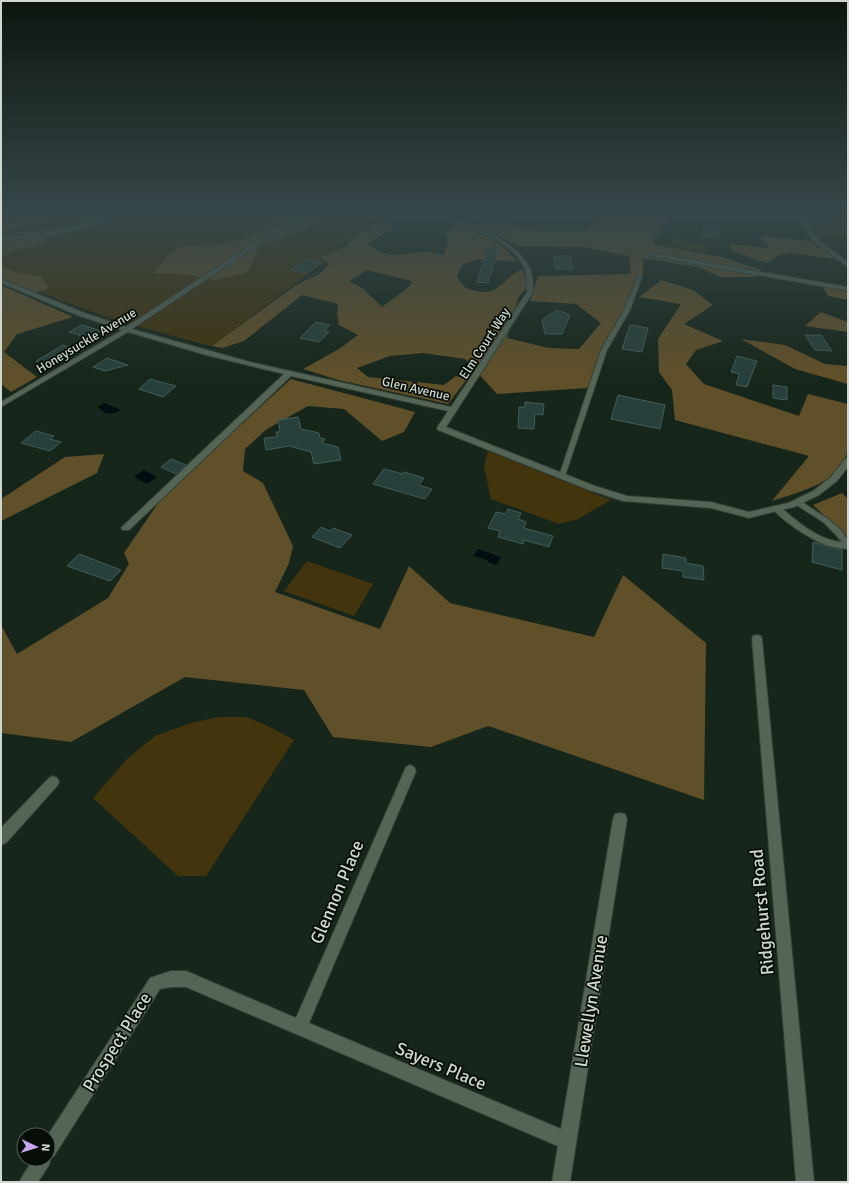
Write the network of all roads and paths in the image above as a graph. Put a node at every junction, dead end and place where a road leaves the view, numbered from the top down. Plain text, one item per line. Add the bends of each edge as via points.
1 (219, 269) edge
2 (527, 269) edge
3 (734, 269) edge
4 (640, 277) dead end
5 (1, 281) edge
6 (848, 289) edge
7 (127, 330) junction
8 (290, 373) junction
9 (1, 405) edge
10 (453, 410) junction
11 (848, 461) edge
12 (562, 476) junction
13 (797, 502) junction
14 (776, 508) junction
15 (126, 528) dead end
16 (757, 639) dead end
17 (410, 771) dead end
18 (53, 782) dead end
19 (620, 819) dead end
20 (1, 838) edge
21 (299, 1028) junction
22 (56, 1138) edge
23 (568, 1141) junction
24 (37, 1167) edge
25 (28, 1182) edge
26 (561, 1182) edge
27 (805, 1182) edge

1 - 7 street, Honeysuckle Avenue
2 - 10 street, Elm Court Way via 530,292
3 - 6 street
4 - 12 lane via 628,310 604,350
5 - 7 street, Glen Avenue
7 - 8 street, Glen Avenue via 219,357
7 - 9 street, Honeysuckle Avenue
8 - 10 street, Glen Avenue
8 - 15 street
10 - 12 street, Glen Avenue via 441,428
11 - 13 street, Glen Avenue via 834,479 816,493
12 - 14 street, Glen Avenue via 626,499 711,505 749,515
13 - 14 street, Glen Avenue
13 - 14 lane via 842,535 848,546 825,541 790,520
16 - 27 street, Ridgehurst Road
17 - 21 street, Glennon Place
18 - 20 street
19 - 23 street, Llewellyn Avenue
21 - 22 street, Prospect Place via 186,979 155,983
21 - 23 street, Sayers Place
23 - 26 street, Llewellyn Avenue
24 - 25 street

